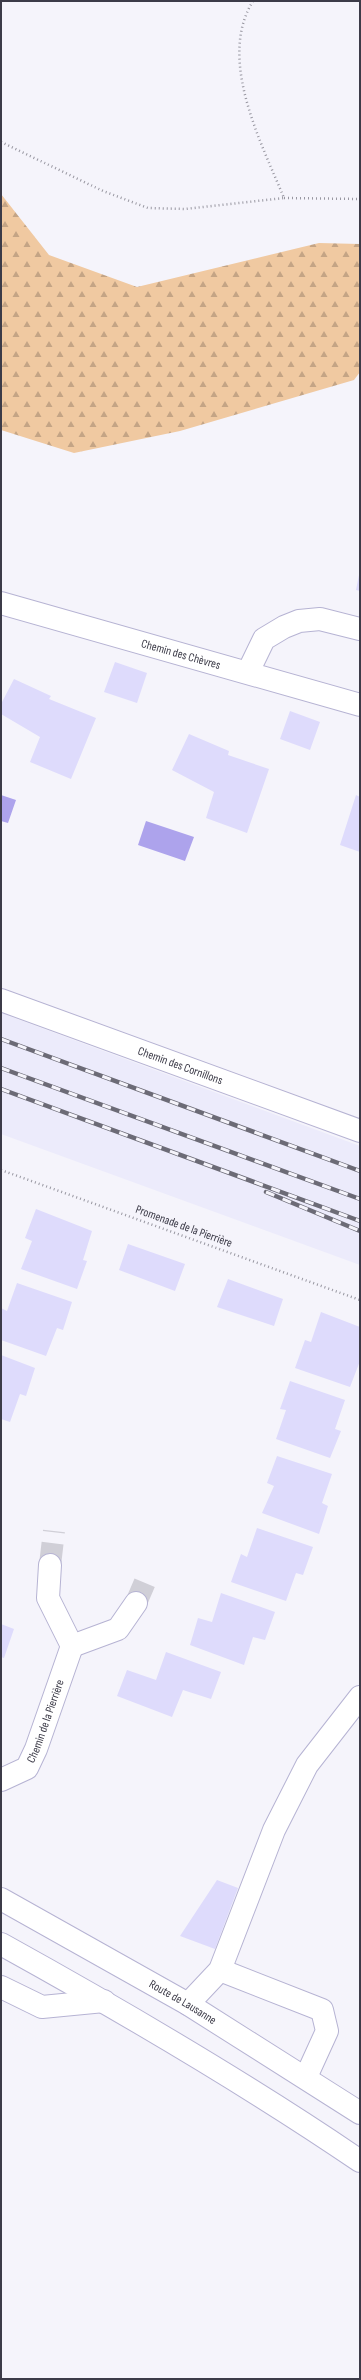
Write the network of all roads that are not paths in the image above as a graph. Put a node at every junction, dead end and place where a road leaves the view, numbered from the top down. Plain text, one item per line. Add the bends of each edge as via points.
1 (1, 603) edge
2 (360, 629) edge
3 (248, 672) junction
4 (360, 706) edge
5 (1, 1000) edge
6 (360, 1131) edge
7 (50, 1565) tunnel mouth
8 (136, 1603) tunnel mouth
9 (72, 1646) junction
10 (360, 1697) edge
11 (1, 1780) edge
12 (1, 1899) edge
13 (1, 1944) edge
14 (220, 1970) junction
15 (1, 1987) edge
16 (104, 2001) junction
17 (188, 2004) junction
18 (306, 2077) junction
19 (360, 2113) edge
20 (360, 2161) edge

1 - 3 street, Chemin des Chèvres
2 - 3 street via 320,619 284,627 264,638
3 - 4 street, Chemin des Chèvres
5 - 6 street, Chemin des Cornillons
7 - 9 street via 48,1598
8 - 9 street via 118,1629
9 - 11 street, Chemin de la Pierrière via 36,1749 26,1768
10 - 14 street via 307,1765 274,1830
12 - 17 street, Route de Lausanne
13 - 16 street
14 - 17 street
14 - 18 street via 322,2010 327,2031
15 - 16 street via 42,2007
16 - 20 street via 218,2068
17 - 18 street, Route de Lausanne
18 - 19 street, Route de Lausanne

